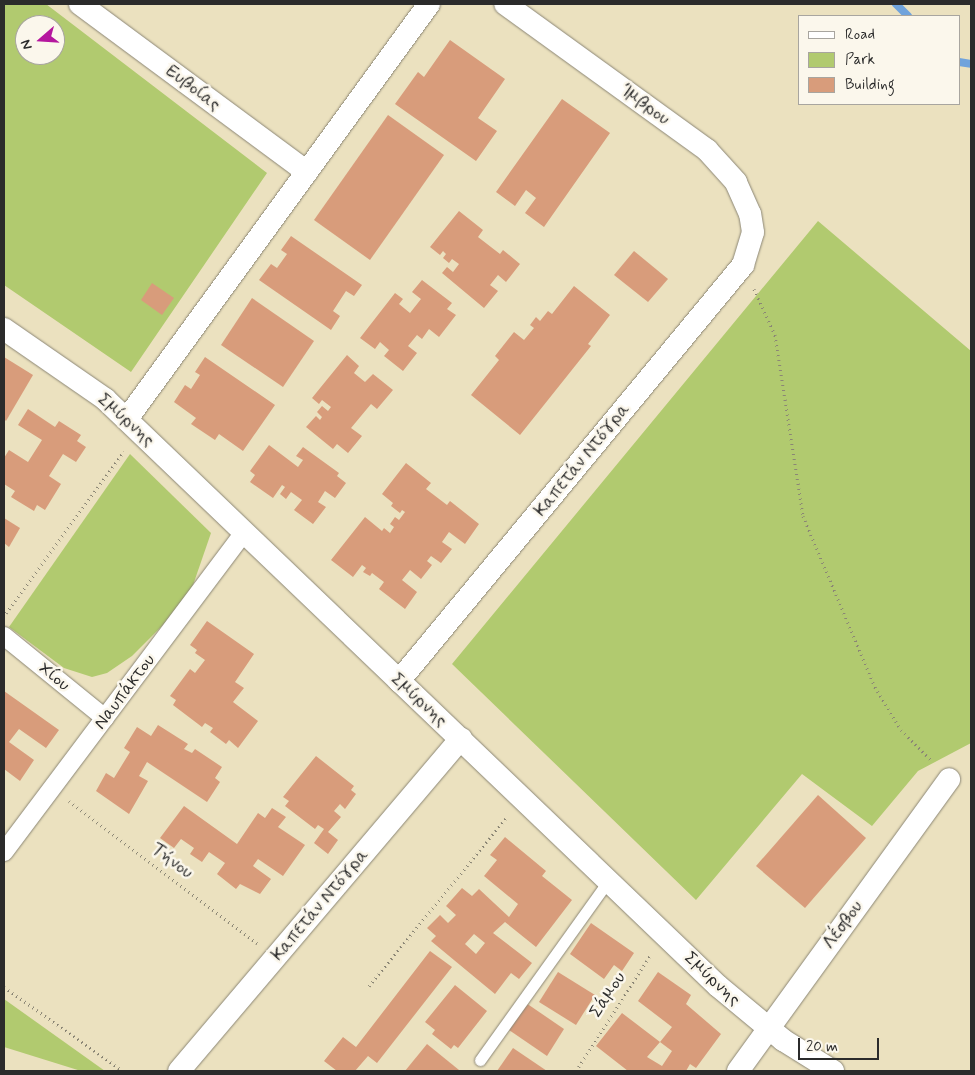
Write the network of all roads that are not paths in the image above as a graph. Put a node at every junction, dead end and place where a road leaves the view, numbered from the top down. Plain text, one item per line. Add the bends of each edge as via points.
1 (80, 4) edge
2 (429, 4) edge
3 (505, 4) edge
4 (307, 172) junction
5 (752, 232) joint
6 (4, 330) edge
7 (133, 425) junction
8 (245, 531) junction
9 (4, 636) edge
10 (399, 682) junction
11 (105, 718) junction
12 (461, 739) junction
13 (949, 779) road end
14 (4, 852) edge
15 (608, 881) junction
16 (768, 1029) junction
17 (480, 1060) dead end
18 (178, 1071) edge
19 (738, 1071) edge
20 (833, 1071) edge

1 - 4 street, Ευβοίας
2 - 4 street
3 - 5 street, Ίμβρου via 707,150 736,182 750,214
4 - 7 street
5 - 10 street, Καπετάν Ντόγρα via 743,265
6 - 7 street, Σμύρνης via 105,399
7 - 8 street, Σμύρνης
8 - 10 street, Σμύρνης
8 - 11 street, Ναυπάκτου
9 - 11 street, Χίου
10 - 12 street, Σμύρνης
11 - 14 street, Ναυπάκτου
12 - 15 street, Σμύρνης
12 - 18 street, Καπετάν Ντόγρα
13 - 16 street, Λέσβου
15 - 16 street, Σμύρνης
15 - 17 lane
16 - 19 street, Λέσβου
16 - 20 street, Σμύρνης

